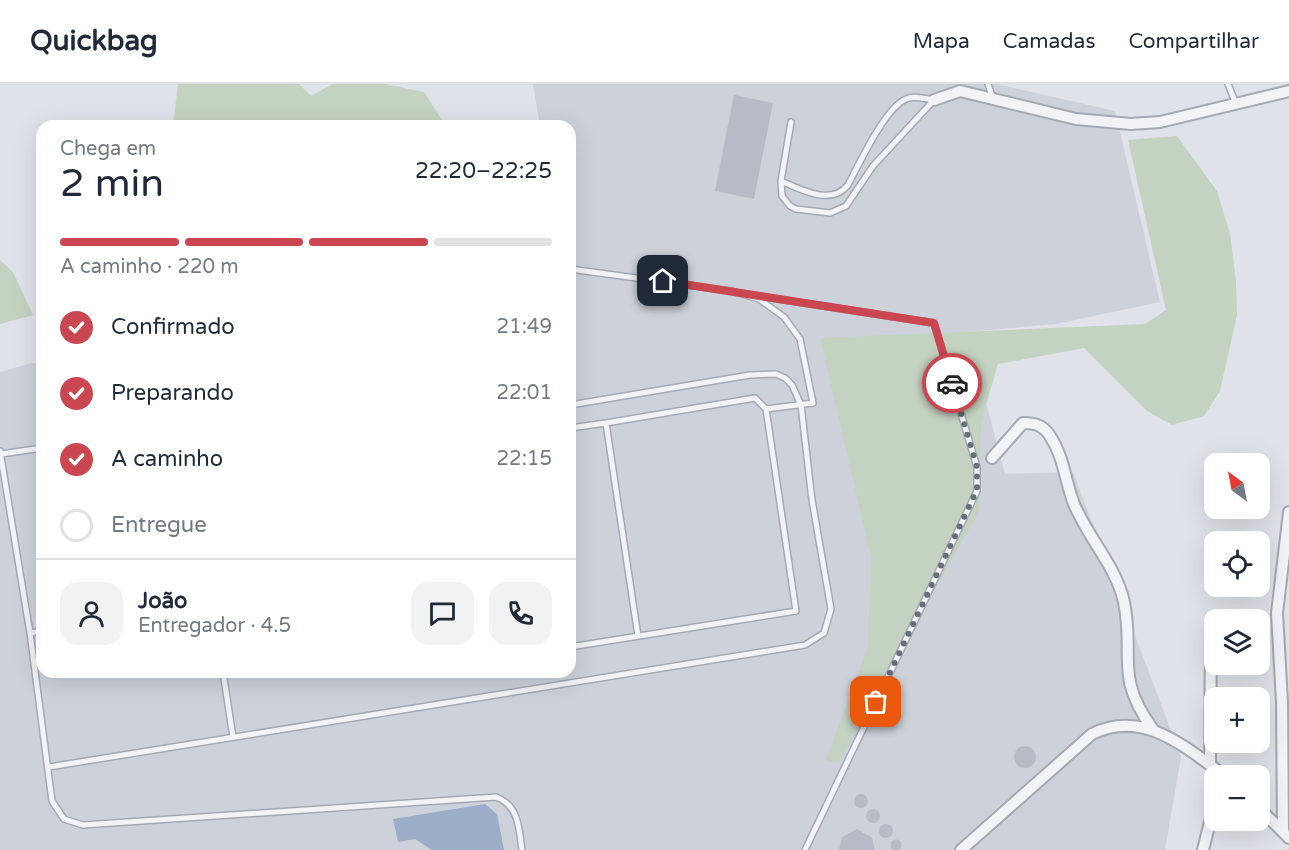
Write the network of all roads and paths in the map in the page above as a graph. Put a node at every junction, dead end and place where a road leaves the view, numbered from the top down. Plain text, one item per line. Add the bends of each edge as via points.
1 (988, 84) edge
2 (1228, 84) edge
3 (972, 89) edge
4 (1289, 91) edge
5 (993, 99) junction
6 (934, 100) junction
7 (1236, 104) junction
8 (791, 122) dead end
9 (863, 157) junction
10 (873, 166) junction
11 (781, 181) junction
12 (576, 270) edge
13 (751, 295) junction
14 (576, 404) edge
15 (801, 405) junction
16 (766, 409) junction
17 (606, 423) junction
18 (576, 427) edge
19 (36, 449) edge
20 (1, 452) edge
21 (992, 459) dead end
22 (1289, 512) edge
23 (36, 632) edge
24 (30, 633) junction
25 (638, 636) junction
26 (576, 646) edge
27 (36, 675) edge
28 (1211, 675) edge
29 (36, 678) edge
30 (224, 678) edge
31 (1152, 728) junction
32 (233, 737) junction
33 (1210, 765) joint
34 (49, 767) junction
35 (1270, 818) edge
36 (1208, 831) edge
37 (1286, 834) edge
38 (522, 850) edge
39 (805, 850) edge
40 (961, 850) edge
41 (1203, 850) edge

1 - 5 lane
2 - 7 lane
3 - 5 street
3 - 6 street
4 - 7 street
5 - 7 street via 1076,119 1131,124 1160,122
6 - 9 lane via 915,97 900,102
6 - 10 lane
8 - 11 lane
9 - 10 lane
9 - 11 lane via 843,191 832,196 800,190
10 - 11 lane via 846,206 836,212 790,206 782,196
12 - 13 lane
13 - 15 lane via 784,317 800,339 813,403
13 - 39 lane via 934,323 977,467 977,490
14 - 15 lane via 776,374 792,385
15 - 16 lane
15 - 32 lane via 831,609 829,623 816,640 805,645
16 - 17 lane via 755,398
16 - 25 lane via 796,611
17 - 18 lane
17 - 25 lane
19 - 20 lane
20 - 24 lane
21 - 31 street via 1023,423 1037,423 1049,434 1062,459 1073,502 1106,560 1123,600 1128,681
22 - 37 street via 1277,613
23 - 24 lane
24 - 27 lane
25 - 26 lane
28 - 33 street
29 - 34 lane
30 - 32 lane
31 - 33 street
31 - 40 street via 1115,725 1092,734
32 - 34 lane
34 - 38 lane via 54,807 72,823 168,821 496,797 512,807
35 - 37 street
36 - 41 street

